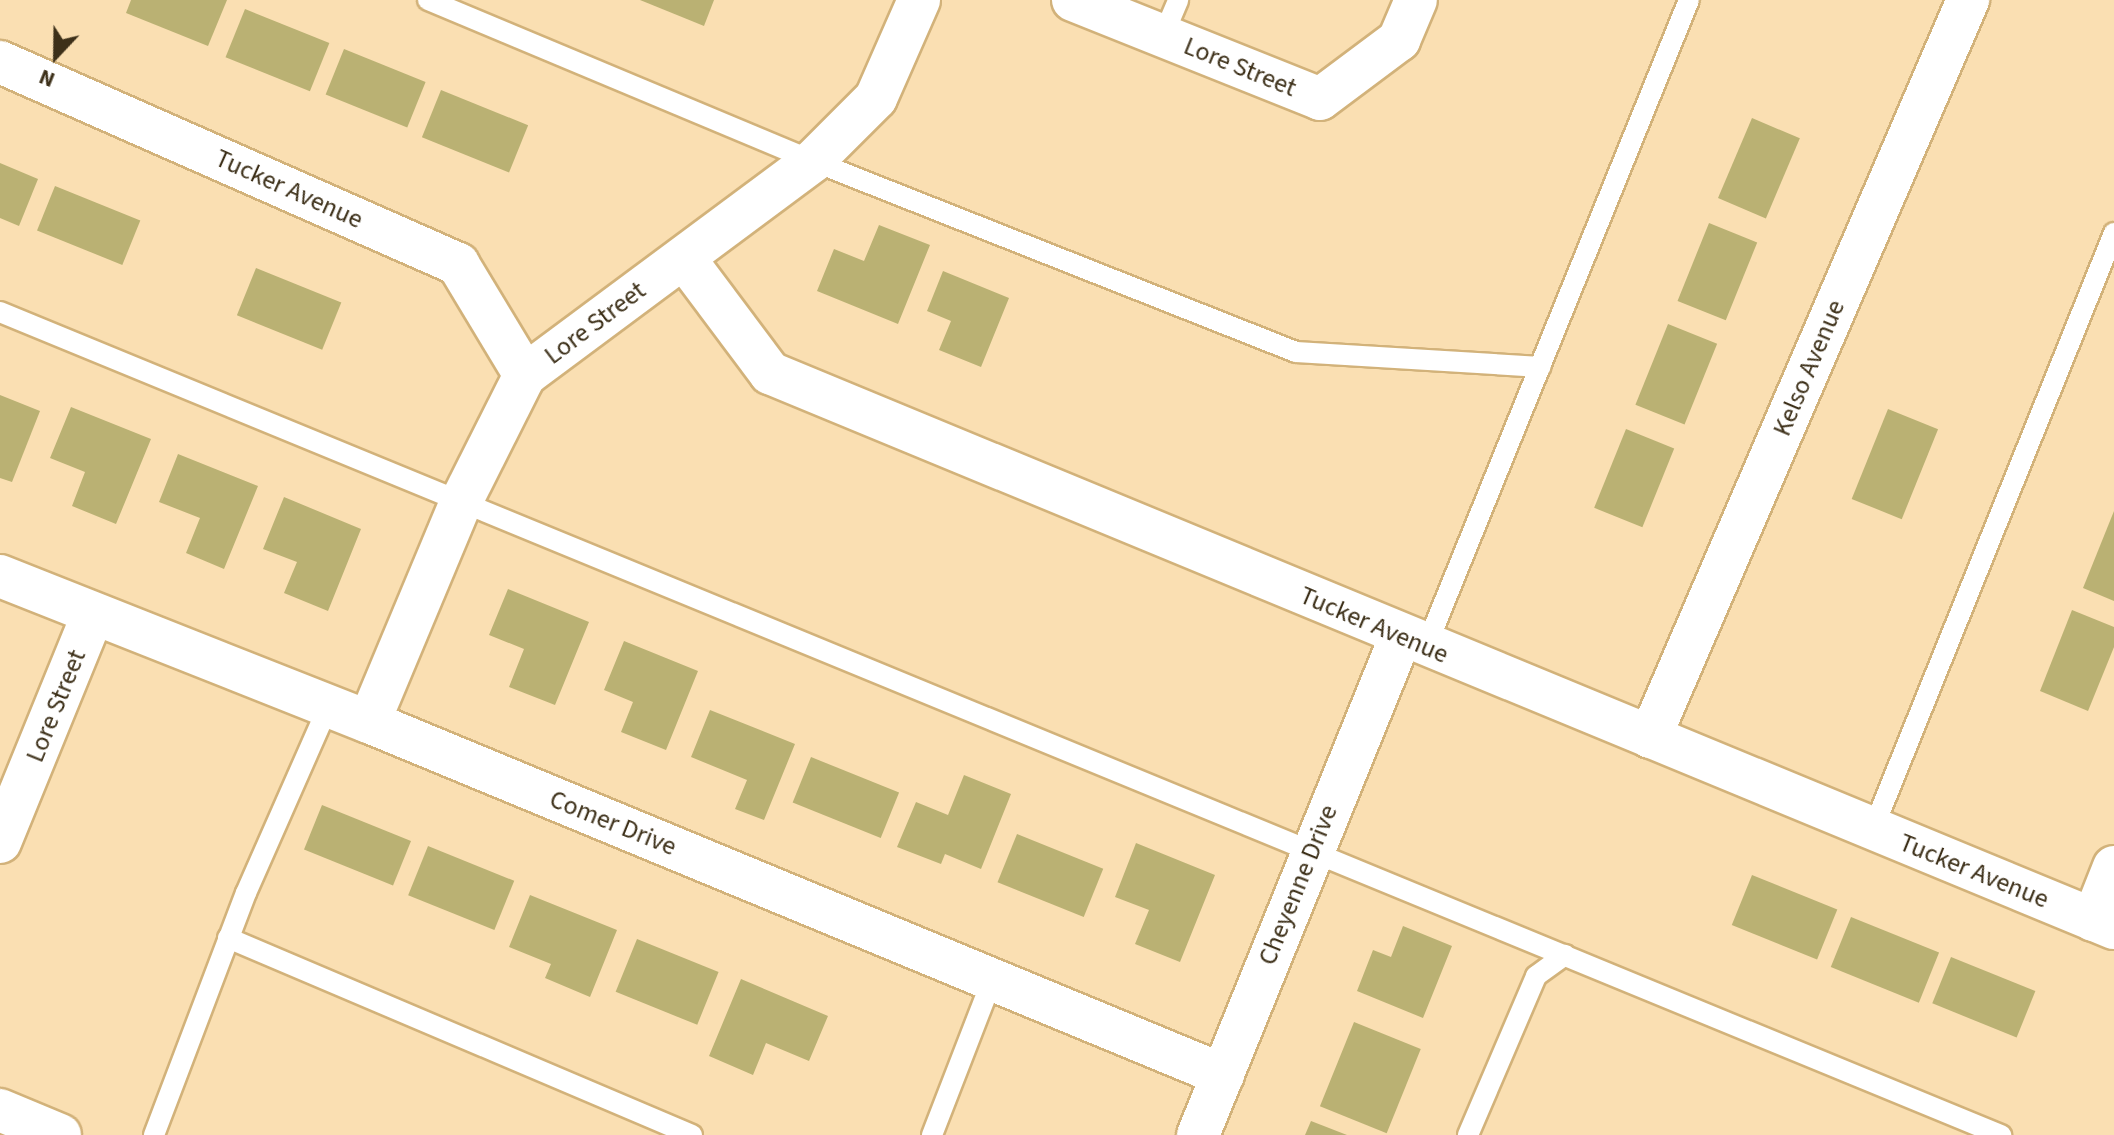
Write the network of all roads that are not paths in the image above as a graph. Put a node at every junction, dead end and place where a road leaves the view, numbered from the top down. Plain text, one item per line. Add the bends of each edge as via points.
1 (428, 0) edge
2 (919, 0) edge
3 (1073, 0) edge
4 (1416, 0) edge
5 (1689, 0) edge
6 (1968, 0) edge
7 (1170, 18) edge
8 (0, 62) edge
9 (813, 161) junction
10 (2114, 233) edge
11 (684, 258) junction
12 (0, 312) edge
13 (1541, 367) junction
14 (525, 375) junction
15 (462, 500) junction
16 (0, 576) edge
17 (93, 614) junction
18 (1413, 642) junction
19 (328, 707) junction
20 (369, 722) junction
21 (1650, 737) junction
22 (1873, 829) junction
23 (0, 842) edge
24 (1311, 849) junction
25 (2114, 867) edge
26 (2104, 924) edge
27 (228, 938) junction
28 (1565, 955) junction
29 (992, 980) junction
30 (1223, 1075) junction
31 (0, 1110) edge
32 (60, 1135) edge
33 (154, 1135) edge
34 (692, 1135) edge
35 (932, 1135) edge
36 (1198, 1135) edge
37 (1468, 1135) edge
38 (2001, 1135) edge

1 - 9 lane
2 - 9 street, Lore Street via 876,98
3 - 7 street, Lore Street
4 - 7 street, Lore Street via 1399,40 1320,99
5 - 13 lane
6 - 21 street, Kelso Avenue
8 - 14 street, Tucker Avenue via 458,264
9 - 11 street, Lore Street
9 - 13 lane via 1296,352
10 - 22 lane
11 - 14 street, Lore Street
11 - 18 street, Tucker Avenue via 770,373
12 - 15 lane
13 - 18 lane
14 - 15 street, Lore Street
15 - 20 street, Lore Street
15 - 24 lane
16 - 17 street, Comer Drive
17 - 19 street, Comer Drive
17 - 23 street, Lore Street
18 - 21 street, Tucker Avenue
18 - 24 street, Cheyenne Drive
19 - 20 street, Comer Drive
19 - 27 lane
20 - 29 street, Comer Drive
21 - 22 street, Tucker Avenue
22 - 26 street, Tucker Avenue
24 - 28 lane
24 - 30 street, Cheyenne Drive
25 - 26 street
27 - 33 lane
27 - 34 lane
28 - 37 lane via 1536,976
28 - 38 lane
29 - 30 street, Comer Drive
29 - 35 lane
30 - 36 street, Cheyenne Drive
31 - 32 street

